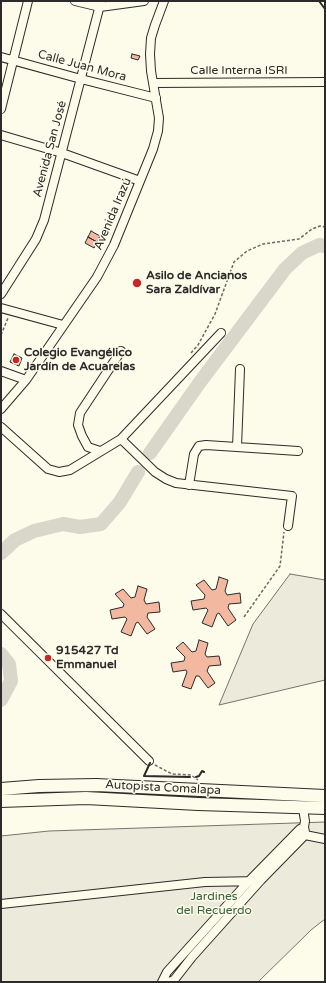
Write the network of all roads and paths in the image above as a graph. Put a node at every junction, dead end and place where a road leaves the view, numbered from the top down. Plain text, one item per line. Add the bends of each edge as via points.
1 (28, 1) edge
2 (75, 1) edge
3 (144, 1) edge
4 (164, 1) edge
5 (101, 4) edge
6 (1, 57) edge
7 (13, 60) junction
8 (81, 79) junction
9 (325, 82) edge
10 (154, 83) junction
11 (156, 98) junction
12 (1, 109) edge
13 (1, 135) edge
14 (62, 153) junction
15 (140, 181) junction
16 (325, 227) edge
17 (1, 294) edge
18 (1, 308) edge
19 (10, 311) junction
20 (63, 325) junction
21 (221, 333) dead end
22 (1, 335) edge
23 (121, 351) dead end
24 (188, 356) dead end
25 (240, 369) dead end
26 (1, 371) edge
27 (26, 380) junction
28 (1, 409) edge
29 (1, 427) edge
30 (121, 439) junction
31 (237, 447) junction
32 (100, 451) junction
33 (298, 451) dead end
34 (189, 485) junction
35 (288, 526) joint
36 (1, 614) edge
37 (244, 617) dead end
38 (149, 761) joint
39 (201, 781) dead end
40 (1, 789) edge
41 (325, 796) edge
42 (1, 802) edge
43 (303, 808) junction
44 (325, 808) edge
45 (305, 831) junction
46 (325, 839) edge
47 (249, 881) junction
48 (260, 882) junction
49 (1, 904) edge
50 (162, 982) edge
51 (169, 982) edge

1 - 7 street
2 - 5 street
3 - 5 street
4 - 10 street, Avenida Irazú via 151,38 151,71
5 - 8 street, Avenida San José
6 - 7 street, Calle Juan Mora
7 - 8 street, Calle Juan Mora
7 - 12 street
8 - 11 street, Calle Juan Mora
8 - 14 street, Avenida San José
9 - 10 street, Calle Interna ISRI
10 - 11 street, Avenida Irazú
11 - 15 street, Avenida Irazú via 158,131
13 - 14 street
14 - 15 street
14 - 17 street, Avenida San José via 44,220 36,239
15 - 20 street, Avenida Irazú via 114,245 96,277
16 - 24 path via 312,229 299,239 263,244 247,251 234,262 215,314 198,345
18 - 19 street
19 - 20 street
19 - 22 path
20 - 27 street, Avenida Irazú
21 - 30 street
23 - 32 street via 80,413 78,425 82,436 88,447
25 - 31 street
26 - 27 street
27 - 28 street, Avenida Irazú
29 - 32 street via 48,469 59,472 70,470
30 - 32 street
30 - 34 street via 155,472 176,483
31 - 33 street
31 - 34 street via 199,446 194,454
34 - 35 street via 292,496
35 - 37 path via 284,530 280,566
36 - 38 street
38 - 39 path via 172,774 191,776
40 - 41 highway, Autopista Comalapa via 96,785
42 - 43 highway, Autopista Comalapa via 86,798
43 - 44 highway, Autopista Comalapa
43 - 45 street
45 - 46 street
45 - 47 street via 300,829
45 - 48 street
47 - 48 street
47 - 49 street via 205,882
47 - 50 street via 167,972
48 - 51 street via 174,980

